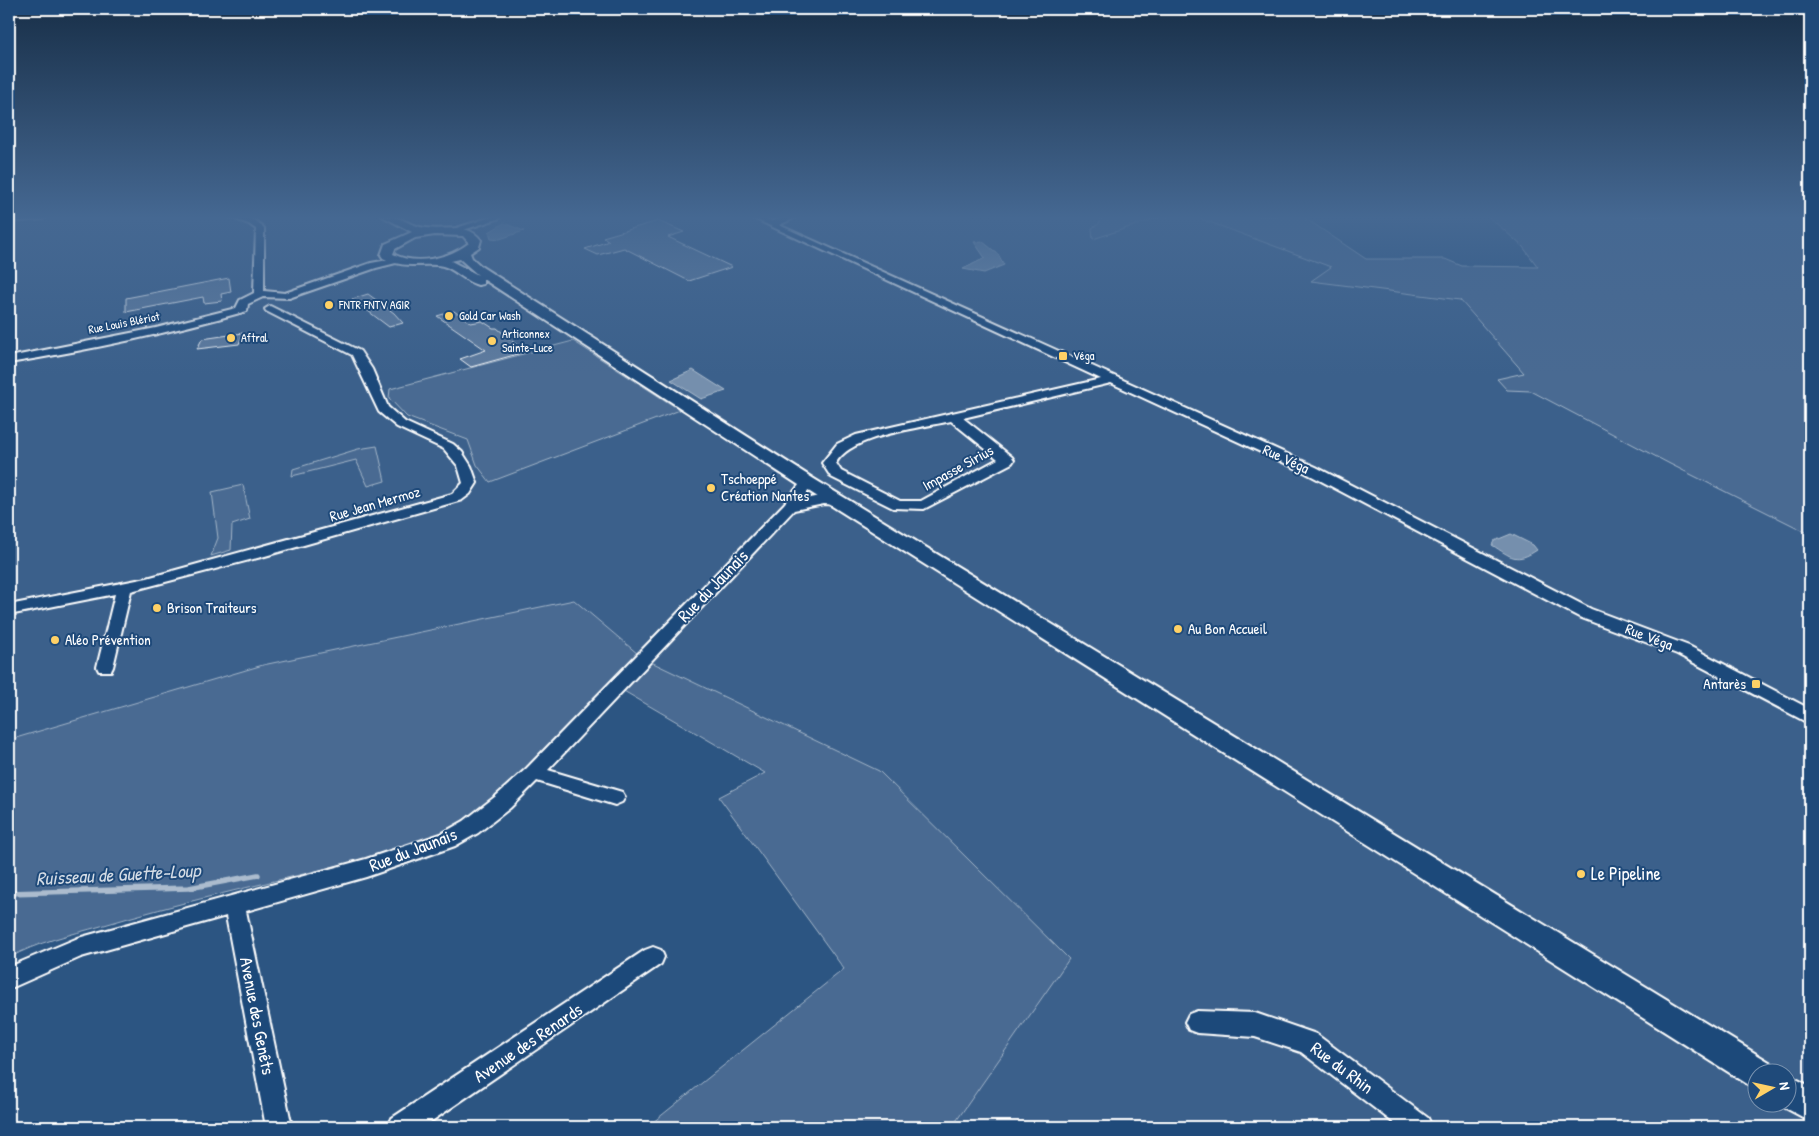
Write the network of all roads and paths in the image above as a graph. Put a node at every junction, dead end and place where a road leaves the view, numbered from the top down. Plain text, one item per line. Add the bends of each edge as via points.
1 (259, 269) edge
2 (360, 269) edge
3 (362, 269) edge
4 (459, 269) edge
5 (477, 269) edge
6 (869, 269) edge
7 (353, 272) junction
8 (259, 295) junction
9 (285, 296) junction
10 (243, 309) junction
11 (262, 310) junction
12 (613, 357) junction
13 (9, 360) edge
14 (1110, 380) junction
15 (954, 417) junction
16 (808, 483) junction
17 (838, 501) junction
18 (790, 507) junction
19 (124, 588) junction
20 (9, 610) edge
21 (105, 667) dead end
22 (1793, 706) junction
23 (1810, 712) edge
24 (1810, 717) edge
25 (534, 773) junction
26 (615, 798) dead end
27 (234, 905) junction
28 (653, 957) dead end
29 (9, 978) edge
30 (1197, 1022) dead end
31 (1746, 1065) edge
32 (1796, 1096) edge
33 (1810, 1104) edge
34 (279, 1127) edge
35 (402, 1127) edge
36 (1419, 1127) edge

1 - 8 street
2 - 7 street
3 - 7 street
4 - 12 main road via 564,332
5 - 12 main road
6 - 14 street, Rue Véga
7 - 9 street
8 - 9 street
8 - 10 street via 243,302
9 - 11 street via 284,302
10 - 11 street
10 - 13 street, Rue Louis Blériot via 200,322
11 - 19 street, Rue Jean Mermoz via 356,353 370,375 377,401 388,416 403,426 440,440 453,450 467,465 470,483 457,496 402,514
12 - 16 main road
14 - 15 street, Impasse Sirius
14 - 22 street, Rue Véga via 1311,470 1585,613 1683,650
15 - 15 street, Impasse Sirius via 846,444 829,463 836,474 898,505 924,505 1007,460
16 - 17 main road
16 - 18 street, Rue du Jaunais
17 - 18 street via 824,500
17 - 31 main road
18 - 25 street, Rue du Jaunais
19 - 20 street, Rue Jean Mermoz
19 - 21 street
22 - 23 street, Rue Véga
22 - 24 street, Rue Véga
25 - 26 street
25 - 27 street, Rue du Jaunais via 471,827 448,840 366,868
27 - 29 street, Rue du Jaunais via 78,948
27 - 34 street, Avenue des Genêts
28 - 35 street, Avenue des Renards
30 - 36 street, Rue du Rhin via 1255,1025 1308,1042
32 - 33 main road

